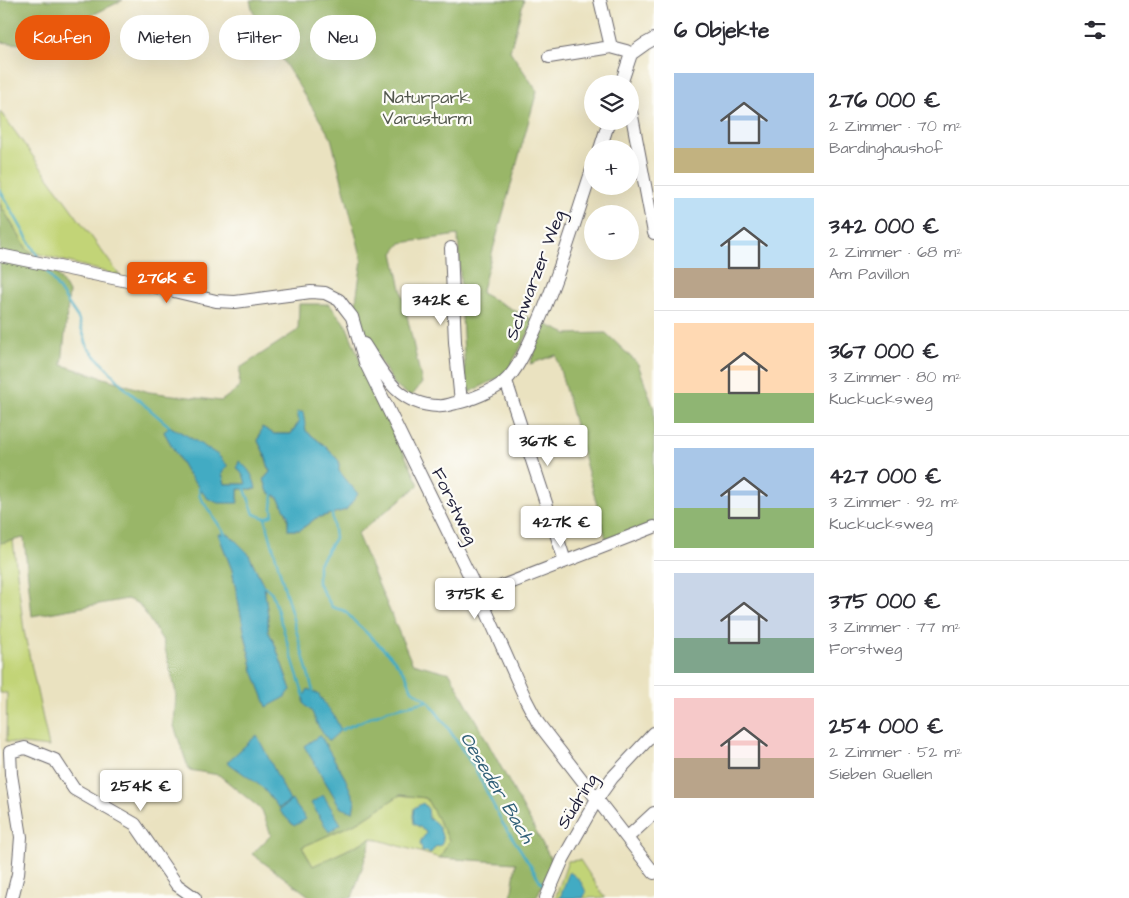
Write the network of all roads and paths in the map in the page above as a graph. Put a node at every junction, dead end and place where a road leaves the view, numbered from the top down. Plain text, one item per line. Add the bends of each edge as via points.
1 (600, 0) edge
2 (654, 38) edge
3 (611, 47) junction
4 (631, 54) junction
5 (549, 57) dead end
6 (624, 75) edge
7 (635, 130) edge
8 (584, 194) edge
9 (654, 233) edge
10 (451, 248) dead end
11 (0, 255) edge
12 (357, 333) junction
13 (506, 381) junction
14 (461, 402) junction
15 (654, 527) edge
16 (565, 561) junction
17 (479, 596) junction
18 (654, 733) edge
19 (597, 798) junction
20 (654, 813) edge
21 (627, 838) junction
22 (654, 873) edge
23 (12, 898) edge
24 (195, 898) edge
25 (546, 898) edge

1 - 3 street
2 - 4 street
3 - 4 street
3 - 5 street
4 - 6 street
7 - 9 street
8 - 13 street, Schwarzer Weg via 543,314 522,360
10 - 14 street
11 - 12 street, Forstweg via 216,301 325,293 345,308
12 - 14 street, Schwarzer Weg via 392,385 409,399 440,407
12 - 17 street, Forstweg via 366,362
13 - 14 street, Schwarzer Weg
13 - 16 street
15 - 16 street
16 - 17 street
17 - 19 street, Forstweg via 538,724
18 - 19 street, Südring
19 - 21 street, Forstweg
19 - 25 street, Südring via 563,859
20 - 21 street
21 - 22 street, Forstweg
23 - 24 street via 21,837 10,752 25,748 55,760 74,789 135,824 177,885

